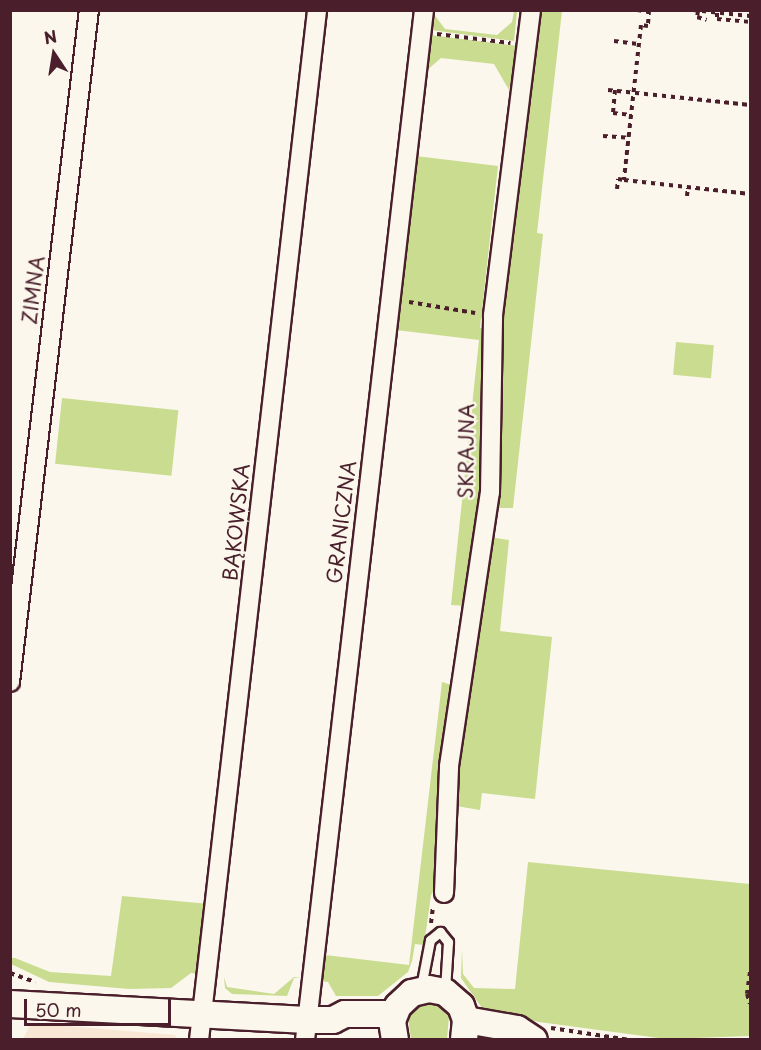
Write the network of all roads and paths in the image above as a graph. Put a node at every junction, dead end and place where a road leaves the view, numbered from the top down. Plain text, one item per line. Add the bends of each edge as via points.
1 (88, 10) edge
2 (316, 10) edge
3 (424, 10) edge
4 (531, 10) edge
5 (637, 10) edge
6 (693, 10) edge
7 (649, 11) edge
8 (698, 11) edge
9 (717, 13) junction
10 (750, 16) edge
11 (707, 20) dead end
12 (750, 22) edge
13 (422, 32) junction
14 (614, 41) dead end
15 (639, 44) junction
16 (527, 45) junction
17 (608, 90) dead end
18 (615, 90) junction
19 (634, 92) junction
20 (750, 105) edge
21 (631, 115) junction
22 (603, 136) dead end
23 (629, 138) junction
24 (624, 180) junction
25 (688, 187) junction
26 (617, 189) dead end
27 (750, 194) edge
28 (687, 196) dead end
29 (391, 295) junction
30 (493, 315) junction
31 (10, 682) edge
32 (444, 892) joint
33 (440, 932) junction
34 (750, 972) edge
35 (433, 991) junction
36 (10, 1004) edge
37 (750, 1004) edge
38 (200, 1028) edge
39 (306, 1030) edge
40 (394, 1030) edge
41 (465, 1030) edge
42 (534, 1040) edge

1 - 31 street, ZIMNA
2 - 38 street, BĄKOWSKA
3 - 13 street, GRANICZNA
4 - 16 street, SKRAJNA
5 - 7 path
6 - 8 path
7 - 15 path via 648,26 641,25
8 - 9 path
8 - 11 path via 697,17
9 - 10 path
9 - 12 path via 717,19
13 - 16 path
13 - 29 street, GRANICZNA
14 - 15 path
15 - 19 path
16 - 30 street, SKRAJNA via 521,67
17 - 18 path
18 - 19 path
18 - 21 path via 613,113
19 - 20 path
19 - 21 path
21 - 23 path
22 - 23 path
23 - 24 path
24 - 25 path
24 - 26 path via 618,179
25 - 27 path
25 - 28 path
29 - 30 path via 417,305
29 - 39 street, GRANICZNA
30 - 32 street, SKRAJNA via 490,492 449,766
32 - 33 path via 434,896 430,928
33 - 35 lane via 430,940
33 - 35 lane via 448,942
34 - 37 path
35 - 40 street via 404,999
35 - 41 street via 457,1000
36 - 38 street
38 - 39 street
39 - 40 street via 333,1020 342,1030
41 - 42 street via 517,1029

